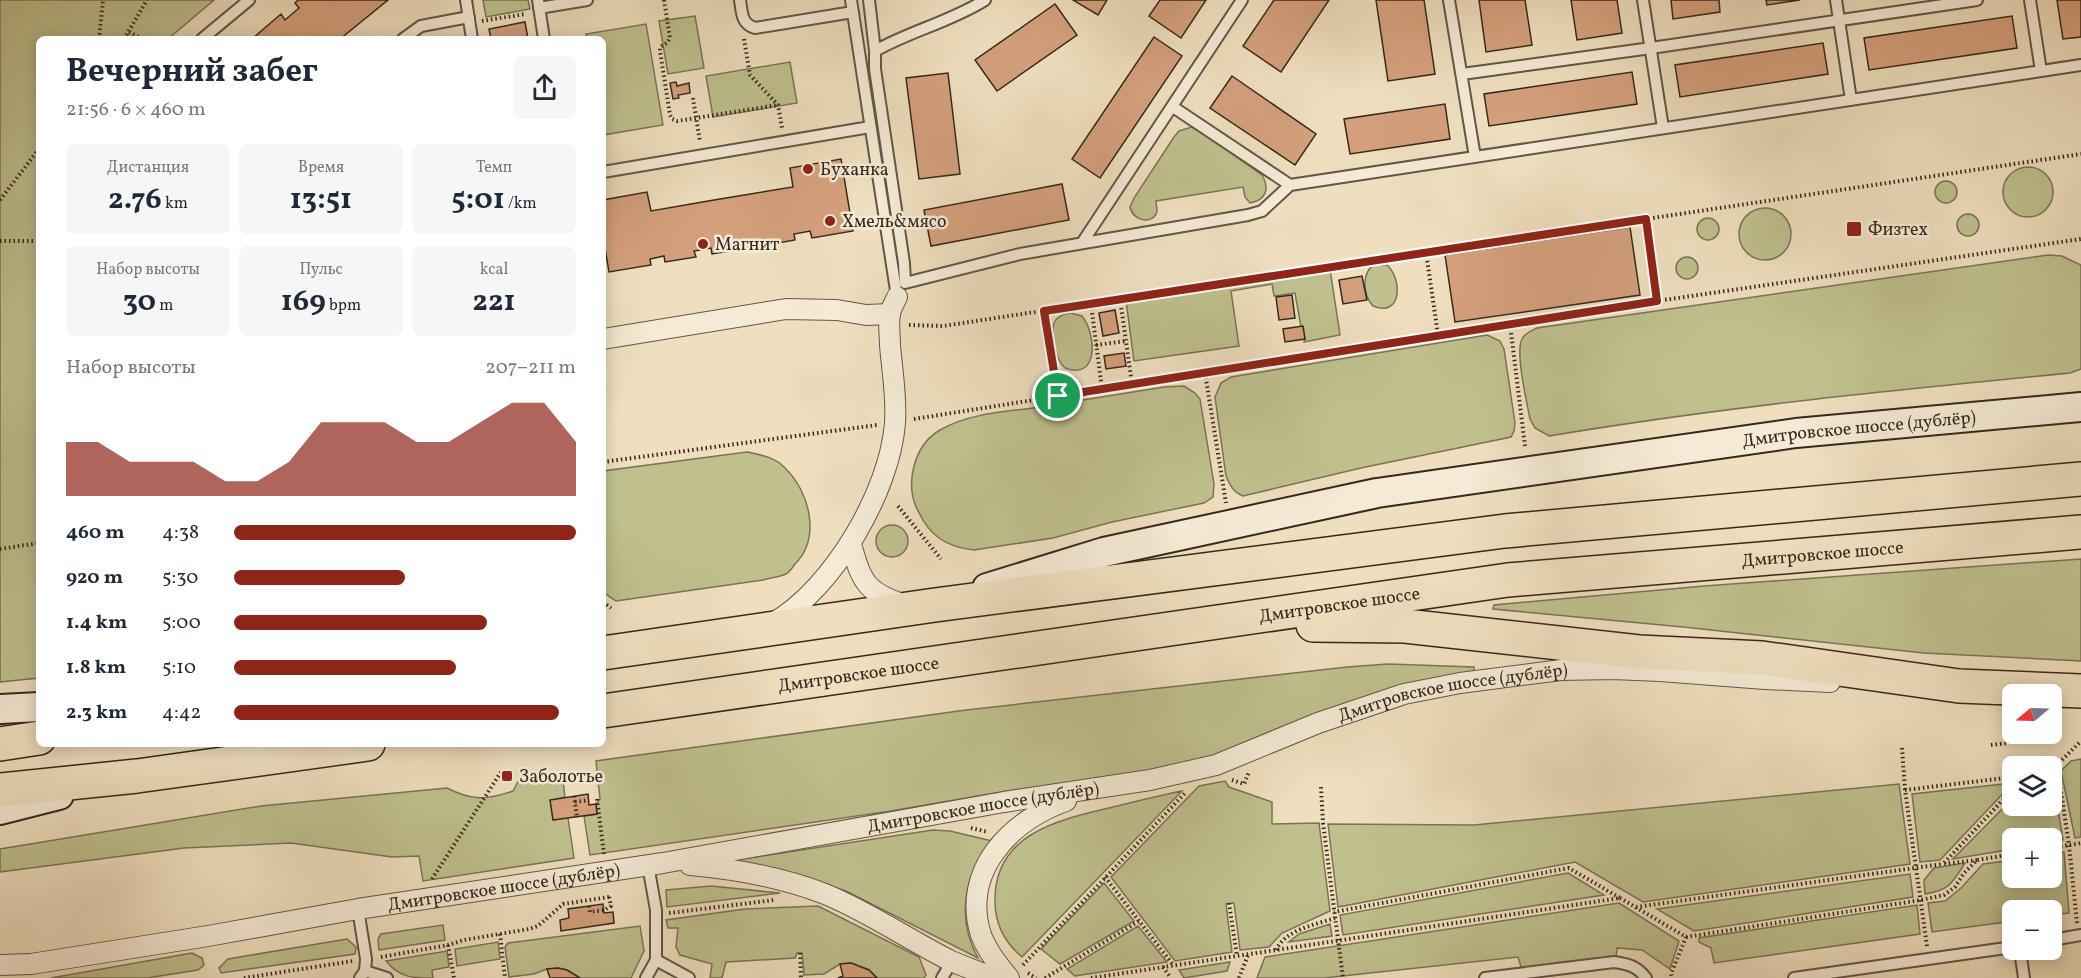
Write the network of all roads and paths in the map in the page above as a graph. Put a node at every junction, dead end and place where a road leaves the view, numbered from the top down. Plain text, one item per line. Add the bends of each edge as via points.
1 (103, 0) edge
2 (147, 0) edge
3 (249, 0) edge
4 (466, 0) edge
5 (587, 0) edge
6 (664, 0) edge
7 (740, 0) edge
8 (851, 0) edge
9 (869, 0) edge
10 (985, 0) edge
11 (1242, 0) edge
12 (1449, 0) edge
13 (1643, 0) edge
14 (1836, 0) edge
15 (1977, 0) edge
16 (2030, 0) edge
17 (539, 6) edge
18 (852, 12) junction
19 (469, 20) junction
20 (1839, 20) junction
21 (748, 26) junction
22 (129, 32) junction
23 (99, 36) edge
24 (126, 36) edge
25 (137, 36) edge
26 (206, 36) edge
27 (407, 36) edge
28 (472, 36) edge
29 (544, 36) edge
30 (1651, 48) junction
31 (875, 51) junction
32 (2081, 65) edge
33 (2041, 71) junction
34 (1462, 74) junction
35 (693, 98) dead end
36 (1851, 100) junction
37 (778, 105) junction
38 (1173, 107) junction
39 (696, 118) junction
40 (870, 127) junction
41 (1663, 128) junction
42 (784, 140) junction
43 (36, 152) edge
44 (702, 154) junction
45 (2081, 154) edge
46 (1475, 157) junction
47 (606, 171) edge
48 (1290, 185) junction
49 (0, 200) edge
50 (1646, 219) junction
51 (2081, 239) edge
52 (0, 241) edge
53 (36, 241) edge
54 (1082, 243) junction
55 (1426, 252) junction
56 (897, 298) junction
57 (1120, 300) junction
58 (1657, 301) junction
59 (1091, 304) junction
60 (1044, 311) junction
61 (1510, 324) junction
62 (909, 325) dead end
63 (1438, 335) junction
64 (606, 339) edge
65 (1126, 340) junction
66 (1096, 345) junction
67 (1050, 350) junction
68 (1041, 351) dead end
69 (1205, 374) junction
70 (1132, 384) junction
71 (1102, 389) junction
72 (1058, 396) junction
73 (2081, 406) edge
74 (895, 422) junction
75 (1525, 446) dead end
76 (606, 462) edge
77 (2081, 479) edge
78 (1226, 503) dead end
79 (898, 506) dead end
80 (2081, 532) edge
81 (36, 543) edge
82 (851, 544) junction
83 (0, 549) edge
84 (941, 559) dead end
85 (606, 604) edge
86 (924, 606) junction
87 (611, 608) dead end
88 (1189, 626) junction
89 (759, 630) junction
90 (606, 653) edge
91 (1959, 686) junction
92 (2081, 691) edge
93 (36, 707) edge
94 (0, 710) edge
95 (606, 711) edge
96 (36, 738) edge
97 (2081, 741) edge
98 (0, 744) edge
99 (2002, 744) edge
100 (1991, 745) dead end
101 (346, 747) edge
102 (1902, 748) dead end
103 (2062, 759) edge
104 (1254, 762) dead end
105 (501, 772) dead end
106 (137, 776) junction
107 (2002, 778) edge
108 (1228, 779) dead end
109 (1193, 784) dead end
110 (1321, 787) dead end
111 (1103, 788) junction
112 (1905, 789) junction
113 (0, 790) edge
114 (597, 799) dead end
115 (588, 800) dead end
116 (2002, 801) edge
117 (2062, 808) edge
118 (0, 810) edge
119 (577, 817) dead end
120 (2081, 843) edge
121 (2069, 845) junction
122 (2062, 846) edge
123 (2002, 856) edge
124 (604, 858) dead end
125 (1977, 860) junction
126 (656, 864) junction
127 (1943, 864) junction
128 (1916, 868) junction
129 (1105, 877) junction
130 (609, 891) dead end
131 (609, 897) junction
132 (1620, 898) junction
133 (779, 899) dead end
134 (419, 900) junction
135 (1921, 900) junction
136 (1229, 903) dead end
137 (589, 906) dead end
138 (1636, 907) junction
139 (358, 909) junction
140 (1334, 912) junction
141 (656, 915) junction
142 (1335, 918) junction
143 (1139, 921) junction
144 (500, 934) junction
145 (2080, 935) edge
146 (1686, 937) junction
147 (2062, 938) edge
148 (1338, 941) junction
149 (448, 945) junction
150 (2002, 949) edge
151 (1276, 951) junction
152 (800, 953) dead end
153 (1248, 955) junction
154 (1237, 956) junction
155 (366, 959) junction
156 (1929, 959) junction
157 (657, 960) junction
158 (2021, 960) edge
159 (31, 964) junction
160 (0, 965) edge
161 (1174, 966) junction
162 (1163, 967) junction
163 (0, 970) edge
164 (947, 970) edge
165 (363, 974) edge
166 (244, 978) edge
167 (387, 978) edge
168 (454, 978) edge
169 (505, 978) edge
170 (646, 978) edge
171 (689, 978) edge
172 (801, 978) edge
173 (994, 978) edge
174 (1009, 978) edge
175 (1036, 978) edge
176 (1045, 978) edge
177 (1091, 978) edge
178 (1171, 978) edge
179 (1239, 978) edge
180 (1343, 978) edge
181 (1485, 978) edge
182 (1646, 978) edge
183 (1671, 978) edge
184 (1794, 978) edge
185 (2024, 978) edge

1 - 23 path
2 - 22 path
3 - 26 lane
4 - 19 lane
5 - 17 lane
6 - 39 path via 670,38 659,49 670,115 676,121
7 - 21 lane via 743,20
8 - 18 lane
9 - 31 lane
10 - 31 lane
11 - 38 lane
12 - 34 lane
13 - 30 lane
14 - 20 lane
15 - 20 lane
16 - 33 lane
17 - 19 path
17 - 29 lane
18 - 21 lane
18 - 40 lane
19 - 27 lane via 421,26
19 - 28 lane
20 - 30 lane
20 - 36 lane
21 - 37 path via 744,37 750,75
22 - 24 path
22 - 25 path
30 - 34 lane
30 - 41 lane
31 - 56 lane via 904,263
32 - 33 lane
33 - 36 lane
34 - 46 lane
35 - 39 path
36 - 41 lane
37 - 39 path
37 - 42 path
38 - 48 lane
38 - 54 lane
39 - 44 path
40 - 42 lane
40 - 56 lane
41 - 46 lane
42 - 44 lane
43 - 49 path
44 - 47 lane
45 - 50 path
46 - 48 lane
48 - 54 lane via 1262,210 1248,215
50 - 55 path
50 - 58 path
51 - 58 path
52 - 53 path
54 - 56 lane via 1020,254
55 - 57 path
55 - 63 path
56 - 64 street via 866,315 786,309
56 - 74 street
57 - 59 path
57 - 65 path
58 - 61 path
59 - 60 path
59 - 66 path
60 - 62 path via 943,326
60 - 67 path
61 - 63 path
61 - 75 path
63 - 69 path
65 - 66 path
65 - 70 path
66 - 71 path
67 - 68 path
67 - 72 path
69 - 70 path
69 - 78 path
70 - 71 path
71 - 72 path
72 - 74 path
73 - 86 main road, Дмитровское шоссе (дублёр) via 1796,433 1377,493 1104,552
74 - 76 path
74 - 82 street via 881,481
77 - 86 highway via 1505,531
79 - 84 path
80 - 88 highway, Дмитровское шоссе via 1508,580
81 - 83 path
82 - 86 street via 859,572 871,589 886,597
82 - 89 street via 803,600
85 - 87 path
86 - 89 highway
88 - 91 highway, Дмитровское шоссе (дублёр) via 1406,626 1639,652 1762,658
88 - 95 highway, Дмитровское шоссе
89 - 90 highway
91 - 92 highway, Дмитровское шоссе (дублёр)
91 - 111 street, Дмитровское шоссе (дублёр) via 1625,670 1521,674 1404,694 1318,723 1216,765
93 - 94 main road
96 - 98 highway
97 - 103 path
99 - 100 path
101 - 106 highway
102 - 112 path
104 - 108 path via 1244,784
105 - 134 path
106 - 113 highway
106 - 118 main road
107 - 112 path
109 - 129 path
110 - 140 path
111 - 126 street, Дмитровское шоссе (дублёр)
111 - 174 street via 1039,812 1002,841 990,856 980,884 977,915 990,953
112 - 128 path
114 - 124 path
115 - 119 path via 574,799
116 - 127 path
117 - 121 path
120 - 121 path
121 - 122 path
121 - 145 path
123 - 125 path
125 - 127 path
125 - 135 path via 1944,895
126 - 134 street, Дмитровское шоссе (дублёр)
126 - 141 lane
126 - 164 street via 731,869 791,882 851,907
127 - 128 path
128 - 135 path
128 - 138 path
129 - 143 path
129 - 175 path via 1020,968
130 - 131 path
131 - 137 path via 608,908 590,912
131 - 144 path via 563,904 538,926
132 - 138 path
132 - 140 path via 1569,868
132 - 148 path
133 - 141 path
134 - 139 street, Дмитровское шоссе (дублёр)
135 - 146 path
135 - 156 path
136 - 154 path
138 - 146 path
139 - 155 lane
139 - 159 street, Дмитровское шоссе (дублёр)
140 - 142 path
141 - 157 lane
142 - 148 path
142 - 151 path via 1294,932
143 - 161 path
143 - 176 path
144 - 149 path
144 - 169 path
145 - 147 lane
146 - 183 path
148 - 151 path
148 - 180 path
149 - 155 path
149 - 168 path
150 - 156 lane
151 - 153 path
152 - 172 path
153 - 154 path
153 - 179 path
154 - 161 path
155 - 165 lane
155 - 166 path
156 - 184 lane
157 - 170 lane
157 - 171 lane
158 - 185 lane
159 - 160 street, Дмитровское шоссе (дублёр)
159 - 163 street
161 - 162 path
162 - 177 path
162 - 178 path
164 - 173 street
165 - 167 lane
181 - 182 lane via 1614,963 1632,965

